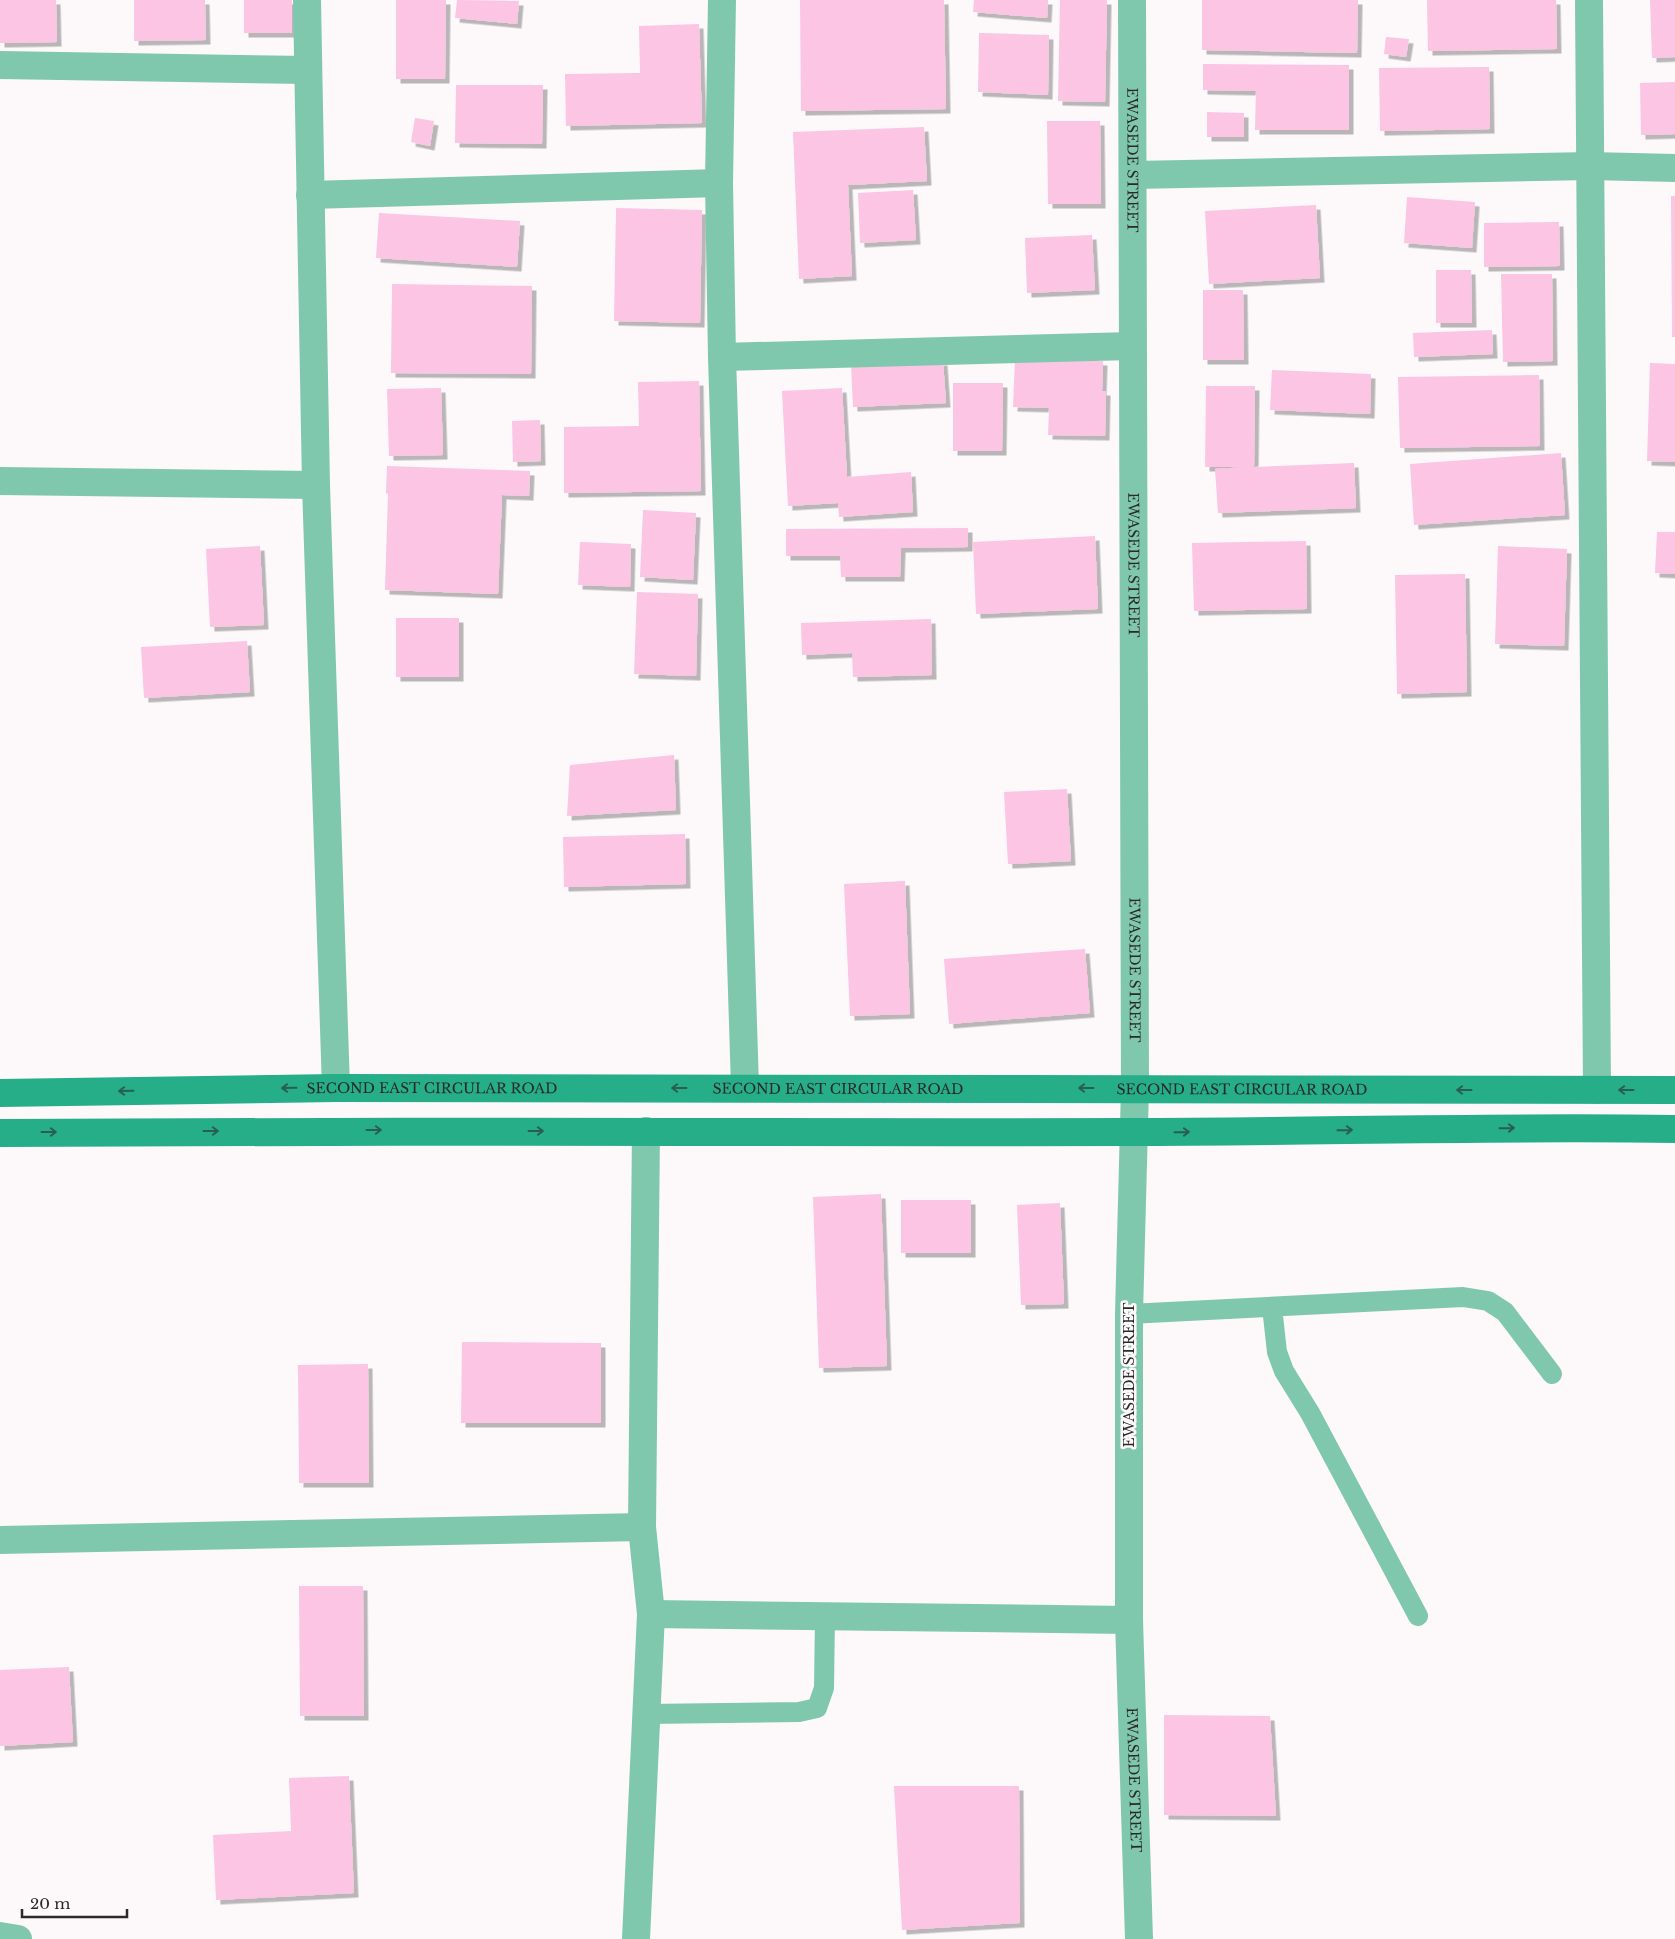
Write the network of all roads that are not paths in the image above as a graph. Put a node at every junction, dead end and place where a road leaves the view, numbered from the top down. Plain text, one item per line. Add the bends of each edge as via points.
1 (307, 0) edge
2 (722, 0) edge
3 (1132, 0) edge
4 (1589, 0) edge
5 (0, 65) edge
6 (307, 70) junction
7 (1590, 166) junction
8 (1675, 168) edge
9 (1134, 175) junction
10 (719, 183) junction
11 (310, 195) junction
12 (1132, 346) junction
13 (722, 357) junction
14 (0, 481) edge
15 (316, 485) junction
16 (745, 1087) junction
17 (336, 1088) junction
18 (1135, 1088) junction
19 (1597, 1090) junction
20 (1675, 1090) edge
21 (0, 1094) edge
22 (1675, 1129) edge
23 (646, 1131) junction
24 (0, 1132) edge
25 (1134, 1132) junction
26 (1272, 1307) junction
27 (1129, 1314) junction
28 (1552, 1374) dead end
29 (642, 1527) junction
30 (0, 1540) edge
31 (652, 1614) junction
32 (825, 1616) junction
33 (1418, 1616) dead end
34 (1129, 1620) junction
35 (646, 1714) junction
36 (0, 1936) edge
37 (18, 1939) edge
38 (636, 1939) edge
39 (1139, 1939) edge

1 - 6 street
2 - 10 street
3 - 9 street, EWASEDE STREET
4 - 7 street
5 - 6 street
6 - 11 street
7 - 8 street
7 - 9 street
7 - 19 street
9 - 12 street, EWASEDE STREET
10 - 11 street
10 - 13 street
11 - 15 street
12 - 13 street
12 - 18 street, EWASEDE STREET
13 - 16 street
14 - 15 street
15 - 17 street
16 -> 17 main road, SECOND EAST CIRCULAR ROAD
18 -> 16 main road, SECOND EAST CIRCULAR ROAD
17 -> 21 main road, SECOND EAST CIRCULAR ROAD
19 -> 18 main road, SECOND EAST CIRCULAR ROAD
18 - 25 street, EWASEDE STREET
20 -> 19 main road, SECOND EAST CIRCULAR ROAD
25 -> 22 main road via 1571,1127
24 -> 23 main road
23 - 25 main road
23 - 29 street
25 - 27 street, EWASEDE STREET
26 - 27 lane
26 - 28 lane via 1463,1298 1488,1301 1504,1312
26 - 33 lane via 1277,1352 1284,1371 1310,1413
27 - 34 street, EWASEDE STREET
29 - 30 street
29 - 31 street
31 - 32 street
31 - 35 street
32 - 34 street
32 - 35 lane via 824,1688 817,1708 799,1712
34 - 39 street, EWASEDE STREET
35 - 38 street
36 - 37 street

